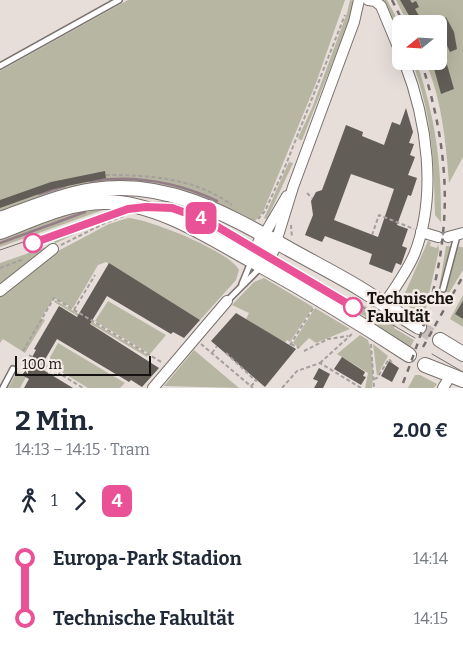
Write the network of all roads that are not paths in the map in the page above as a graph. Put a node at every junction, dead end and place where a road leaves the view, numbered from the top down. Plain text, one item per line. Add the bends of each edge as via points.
1 (119, 0) edge
2 (358, 0) edge
3 (368, 0) edge
4 (392, 32) edge
5 (0, 66) edge
6 (407, 70) edge
7 (0, 219) edge
8 (0, 232) edge
9 (420, 232) junction
10 (452, 236) edge
11 (270, 239) junction
12 (53, 249) road end
13 (257, 263) junction
14 (240, 287) junction
15 (442, 289) dead end
16 (0, 291) edge
17 (227, 301) joint
18 (384, 304) junction
19 (419, 327) tunnel mouth
20 (440, 340) tunnel mouth
21 (463, 354) edge
22 (409, 355) dead end
23 (425, 365) dead end
24 (13, 370) dead end
25 (452, 382) edge
26 (2, 388) edge
27 (153, 388) edge

1 - 5 lane
2 - 11 street via 354,22 293,187
3 - 4 street via 381,6
6 - 9 street via 419,109 426,148 426,188
7 - 11 main road via 76,194 136,188 197,202
8 - 13 main road via 75,206 116,203 179,220
9 - 10 street
9 - 18 street via 408,266
10 - 15 lane
11 - 13 main road
11 - 18 main road
12 - 16 street
13 - 14 lane
13 - 14 lane
13 - 22 main road
14 - 17 lane
17 - 27 street via 195,339 167,365
18 - 19 main road
20 - 21 main road
23 - 25 main road
24 - 26 lane

